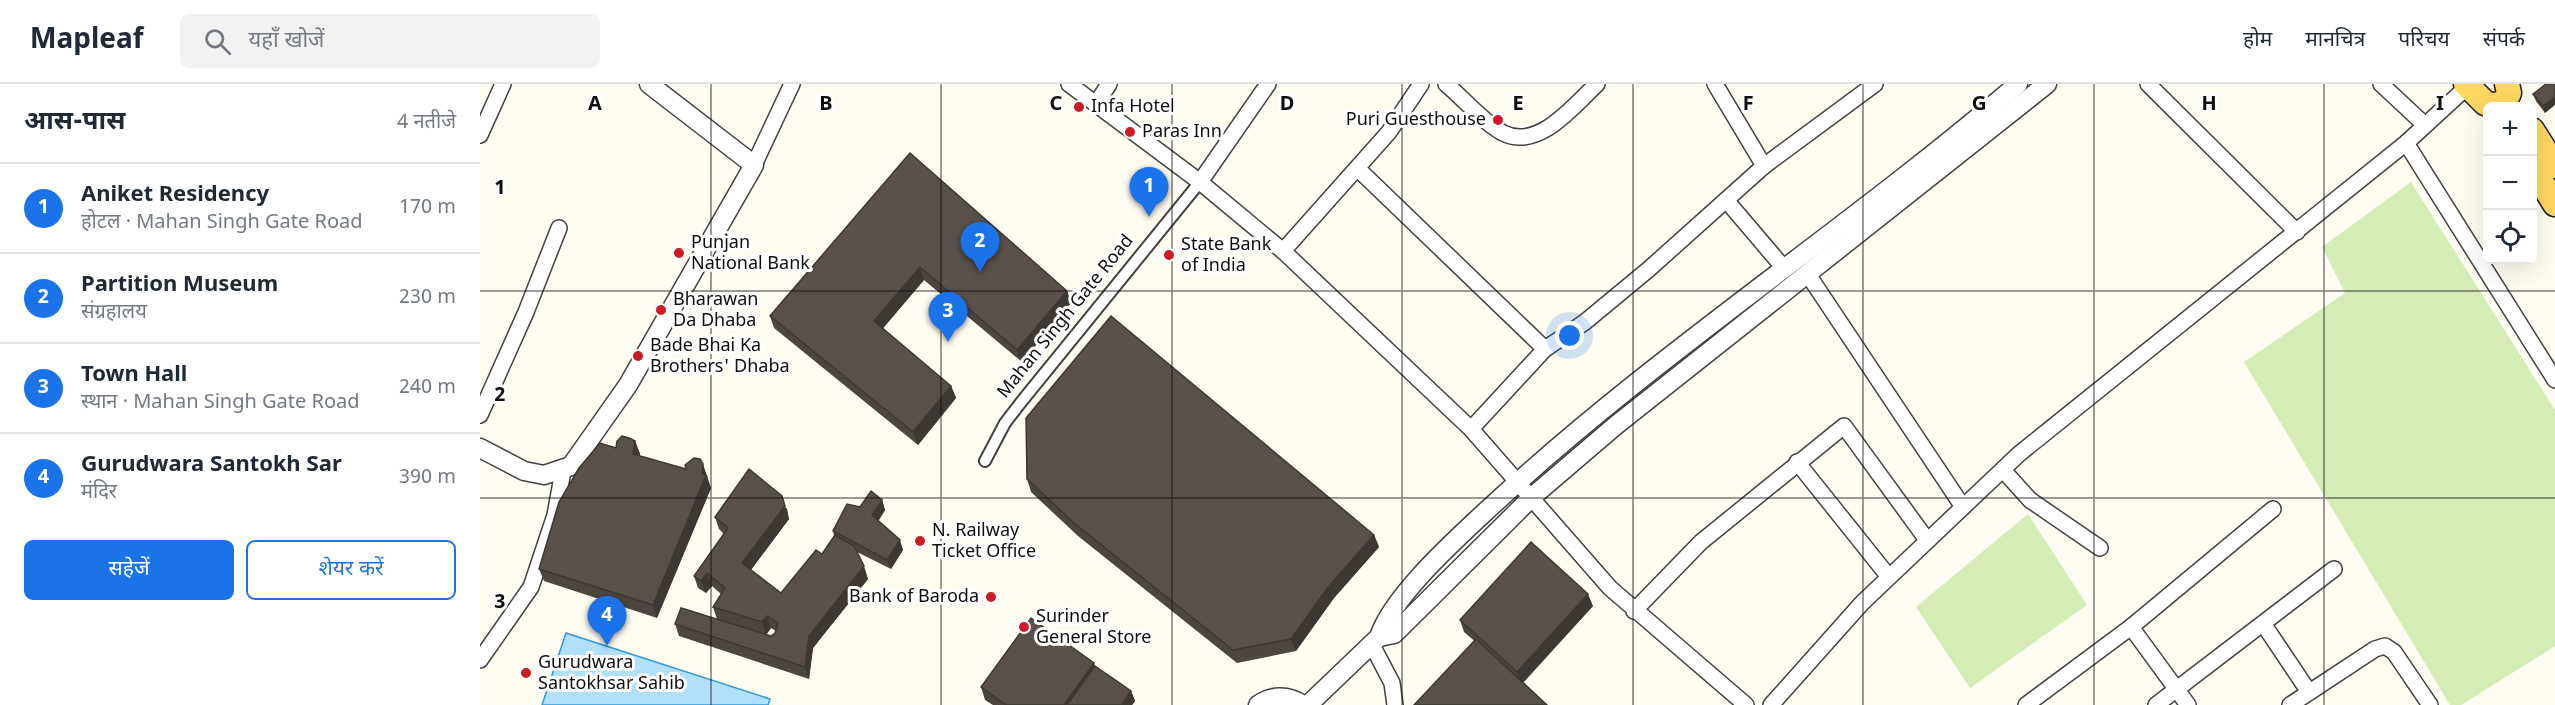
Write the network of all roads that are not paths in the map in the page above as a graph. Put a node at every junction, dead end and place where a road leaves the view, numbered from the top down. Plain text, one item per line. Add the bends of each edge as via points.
1 (503, 84) edge
2 (649, 84) edge
3 (792, 84) edge
4 (1069, 84) edge
5 (1109, 84) edge
6 (1268, 84) edge
7 (1421, 84) edge
8 (1446, 84) edge
9 (1597, 84) edge
10 (1715, 84) edge
11 (1875, 84) edge
12 (2018, 84) edge
13 (2047, 84) edge
14 (2148, 84) edge
15 (2381, 84) edge
16 (2467, 85) edge
17 (2505, 99) edge
18 (1096, 104) junction
19 (2426, 125) junction
20 (480, 134) edge
21 (2537, 138) edge
22 (2406, 143) junction
23 (754, 165) junction
24 (1764, 166) junction
25 (2555, 166) edge
26 (1358, 169) junction
27 (2537, 175) edge
28 (1200, 182) junction
29 (1726, 200) junction
30 (2555, 204) edge
31 (559, 228) dead end
32 (2297, 232) junction
33 (1283, 251) junction
34 (1783, 267) junction
35 (1807, 273) junction
36 (1545, 349) junction
37 (2555, 380) edge
38 (480, 415) edge
39 (1471, 429) junction
40 (480, 448) edge
41 (985, 461) dead end
42 (1797, 462) junction
43 (2003, 470) junction
44 (563, 471) junction
45 (1518, 481) junction
46 (1532, 497) junction
47 (1963, 507) junction
48 (2273, 509) dead end
49 (1927, 540) junction
50 (2100, 548) dead end
51 (2334, 569) dead end
52 (1889, 577) junction
53 (1634, 611) junction
54 (2264, 625) junction
55 (2131, 627) junction
56 (1376, 641) junction
57 (480, 660) edge
58 (2177, 689) junction
59 (2309, 692) junction
60 (1258, 705) edge
61 (1303, 705) edge
62 (1308, 705) edge
63 (1395, 705) edge
64 (1746, 705) edge
65 (1771, 705) edge
66 (2026, 705) edge
67 (2156, 705) edge
68 (2188, 705) edge
69 (2290, 705) edge
70 (2430, 705) edge

1 - 20 street
2 - 23 street
3 - 23 street
4 - 18 street
5 - 18 street
6 - 28 street, Mahan Singh Gate Road
7 - 26 street
8 - 9 street via 1501,132 1513,137 1531,136 1550,126
10 - 24 street
11 - 24 street
12 - 34 street
13 - 35 street
14 - 32 street
15 - 19 street
16 - 17 main road via 2485,103
16 - 19 street
18 - 28 street
19 - 22 street
21 - 25 main road
22 - 32 street
22 - 37 street
23 - 44 street via 628,385 572,466
24 - 29 street
26 - 33 street
26 - 36 street
27 - 30 main road
28 - 33 street
28 - 41 street, Mahan Singh Gate Road via 1005,423
29 - 34 street
29 - 36 street via 1603,307
31 - 38 street
32 - 43 street
33 - 39 street
34 - 45 street
35 - 46 street
35 - 47 street
36 - 39 street
39 - 45 street
40 - 44 street via 524,471 544,475
42 - 49 street via 1844,426
42 - 52 street
42 - 53 street via 1701,542
43 - 47 street
43 - 50 street via 2043,511
44 - 57 street via 555,515 531,587
45 - 46 street
45 - 56 street via 1438,556 1384,622
46 - 53 street
46 - 56 street via 1394,633
47 - 49 street
48 - 55 street
49 - 52 street
51 - 54 street
52 - 65 street
53 - 64 street
54 - 58 street
54 - 59 street
55 - 58 street
55 - 66 street
56 - 62 street
56 - 63 street via 1392,683
58 - 67 street
58 - 68 street
59 - 69 street
59 - 70 street via 2385,646 2394,652
60 - 61 street via 1285,697

